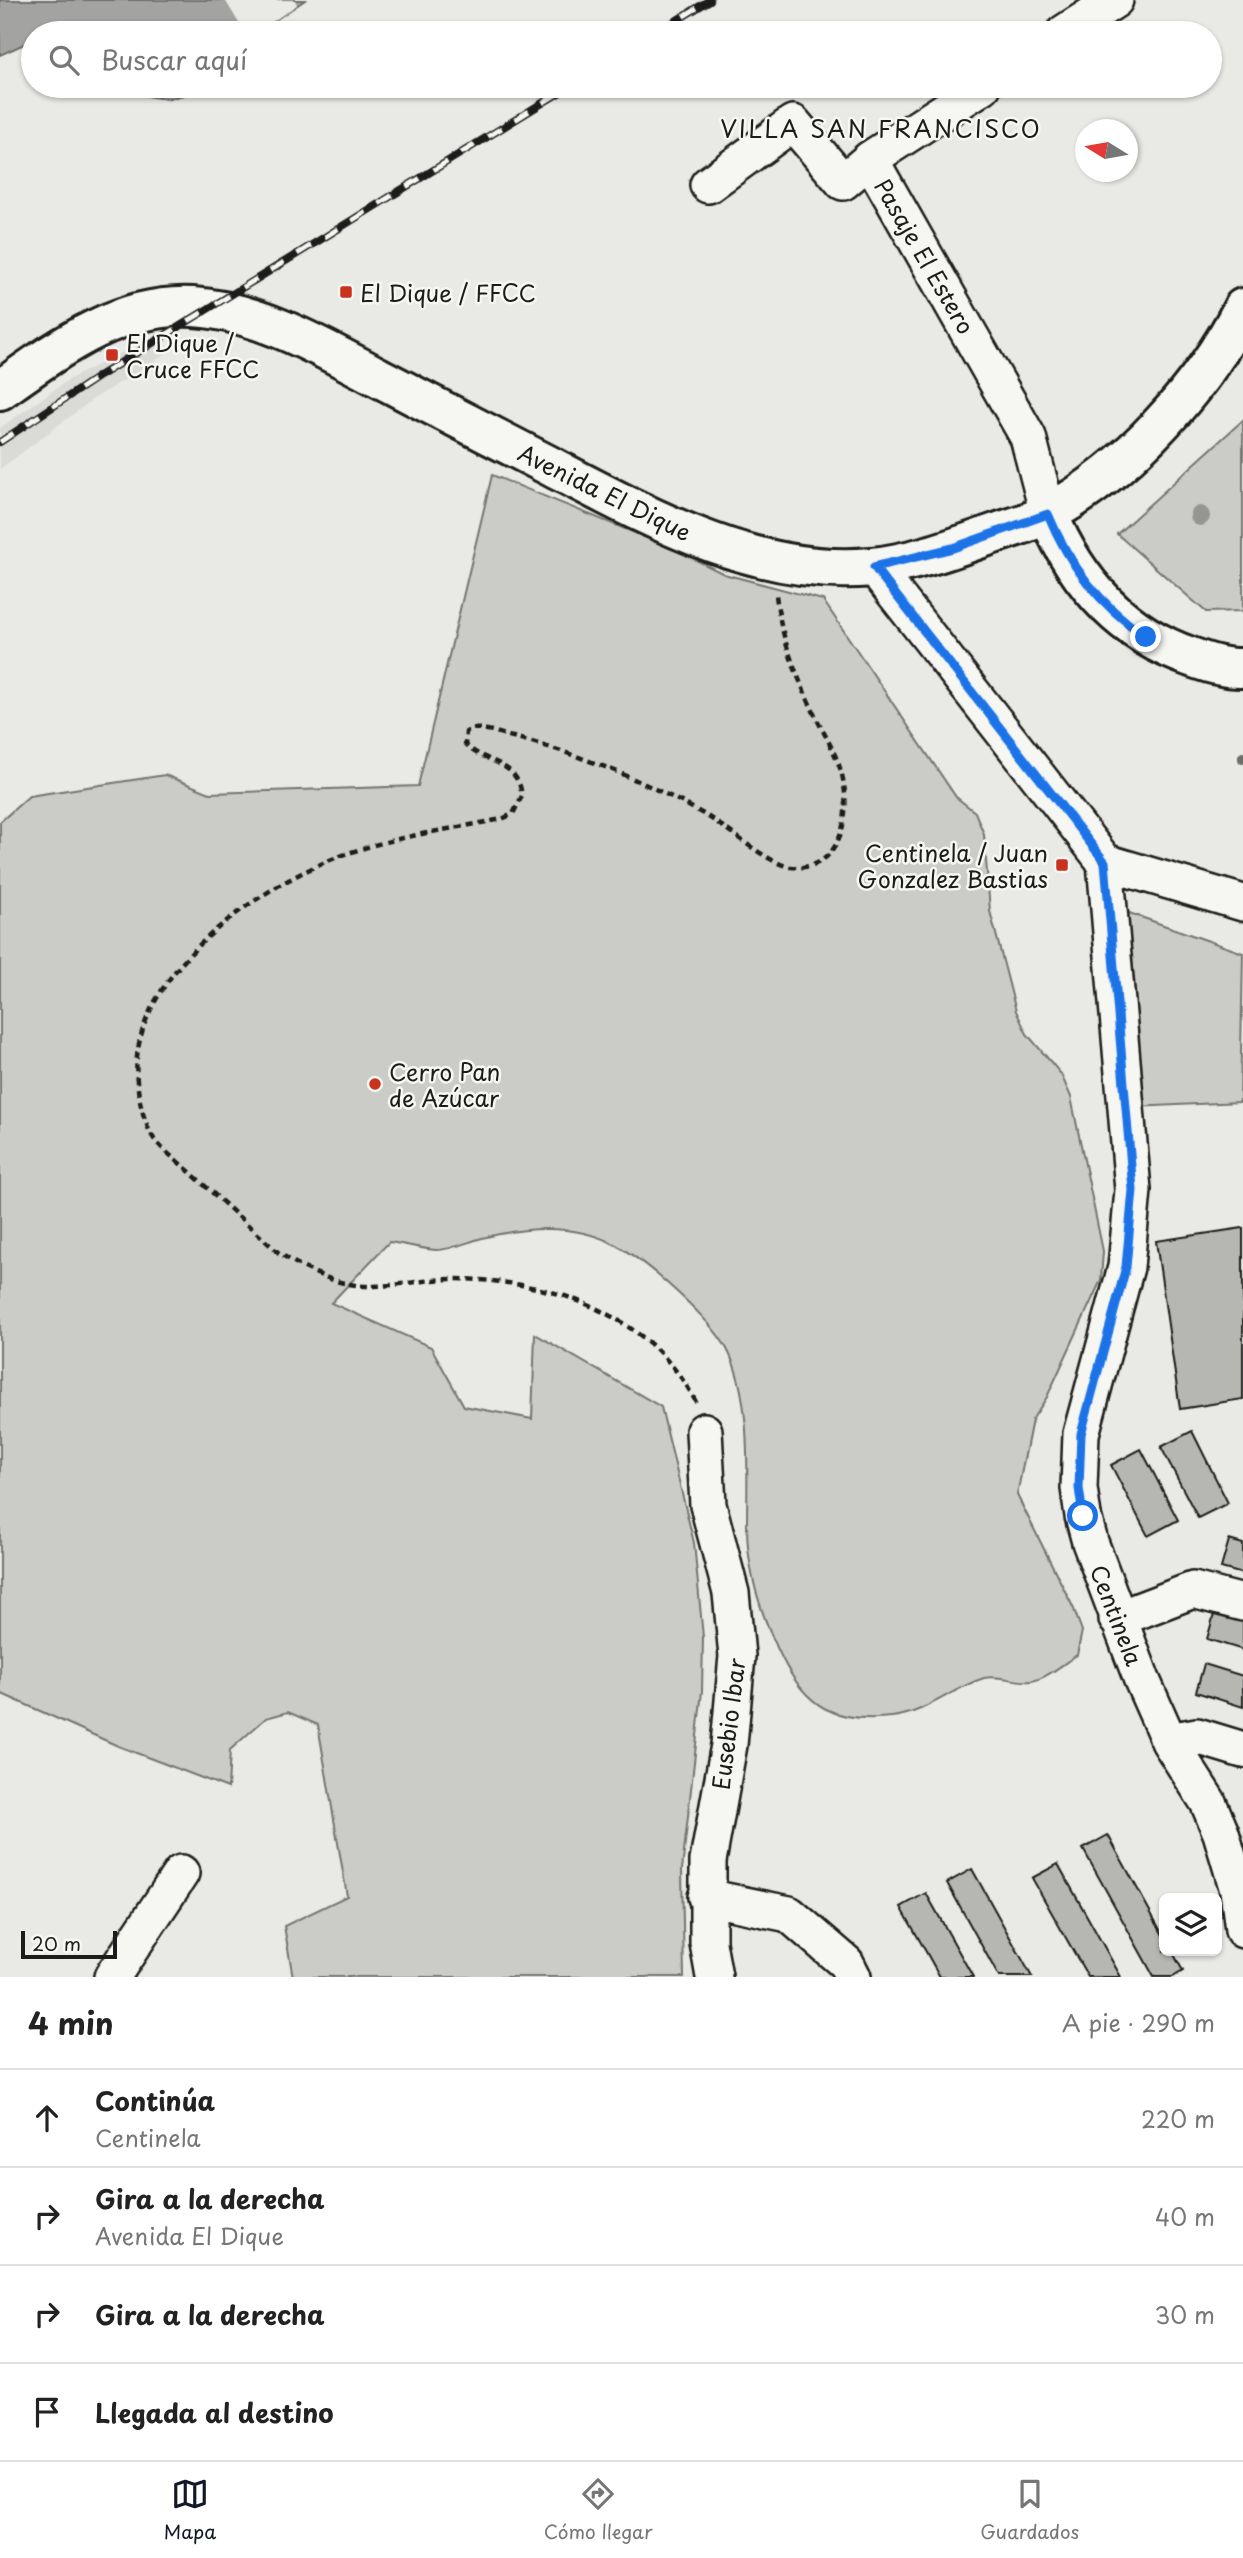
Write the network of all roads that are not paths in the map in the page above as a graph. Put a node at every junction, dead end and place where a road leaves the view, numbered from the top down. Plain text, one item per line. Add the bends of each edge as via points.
1 (1115, 0) edge
2 (1083, 21) edge
3 (964, 98) edge
4 (870, 159) junction
5 (708, 186) dead end
6 (1243, 308) edge
7 (0, 390) edge
8 (1048, 514) junction
9 (874, 567) junction
10 (1243, 668) edge
11 (1105, 862) junction
12 (1243, 903) edge
13 (704, 1431) road end
14 (1243, 1603) edge
15 (1117, 1619) junction
16 (1170, 1741) junction
17 (1243, 1750) edge
18 (1237, 1866) edge
19 (181, 1872) dead end
20 (706, 1897) junction
21 (1243, 1930) edge
22 (112, 1977) edge
23 (714, 1977) edge
24 (853, 1977) edge

1 - 2 street
3 - 4 street
4 - 5 street, Pasaje El Estero via 844,181 793,123
4 - 8 street, Pasaje El Estero via 1028,437
6 - 8 main road, Avenida El Dique via 1196,382 1163,421 1133,451
7 - 9 main road, Avenida El Dique via 51,353 119,317 173,307 226,312 300,337 688,535 772,558 834,568
8 - 9 main road, Avenida El Dique via 953,548
8 - 10 main road via 1077,572 1121,619 1175,652
9 - 11 street
11 - 12 street
11 - 15 street, Centinela via 1133,1190 1132,1228 1119,1298 1086,1408 1079,1460 1083,1516
13 - 20 street, Eusebio Ibar via 708,1505 731,1593 737,1656
14 - 15 street via 1193,1590
15 - 16 street, Centinela
16 - 17 street via 1197,1736
16 - 18 street, Centinela via 1208,1802
18 - 21 street, Centinela
19 - 22 street
20 - 23 street, Eusebio Ibar
20 - 24 street via 789,1914 846,1963

